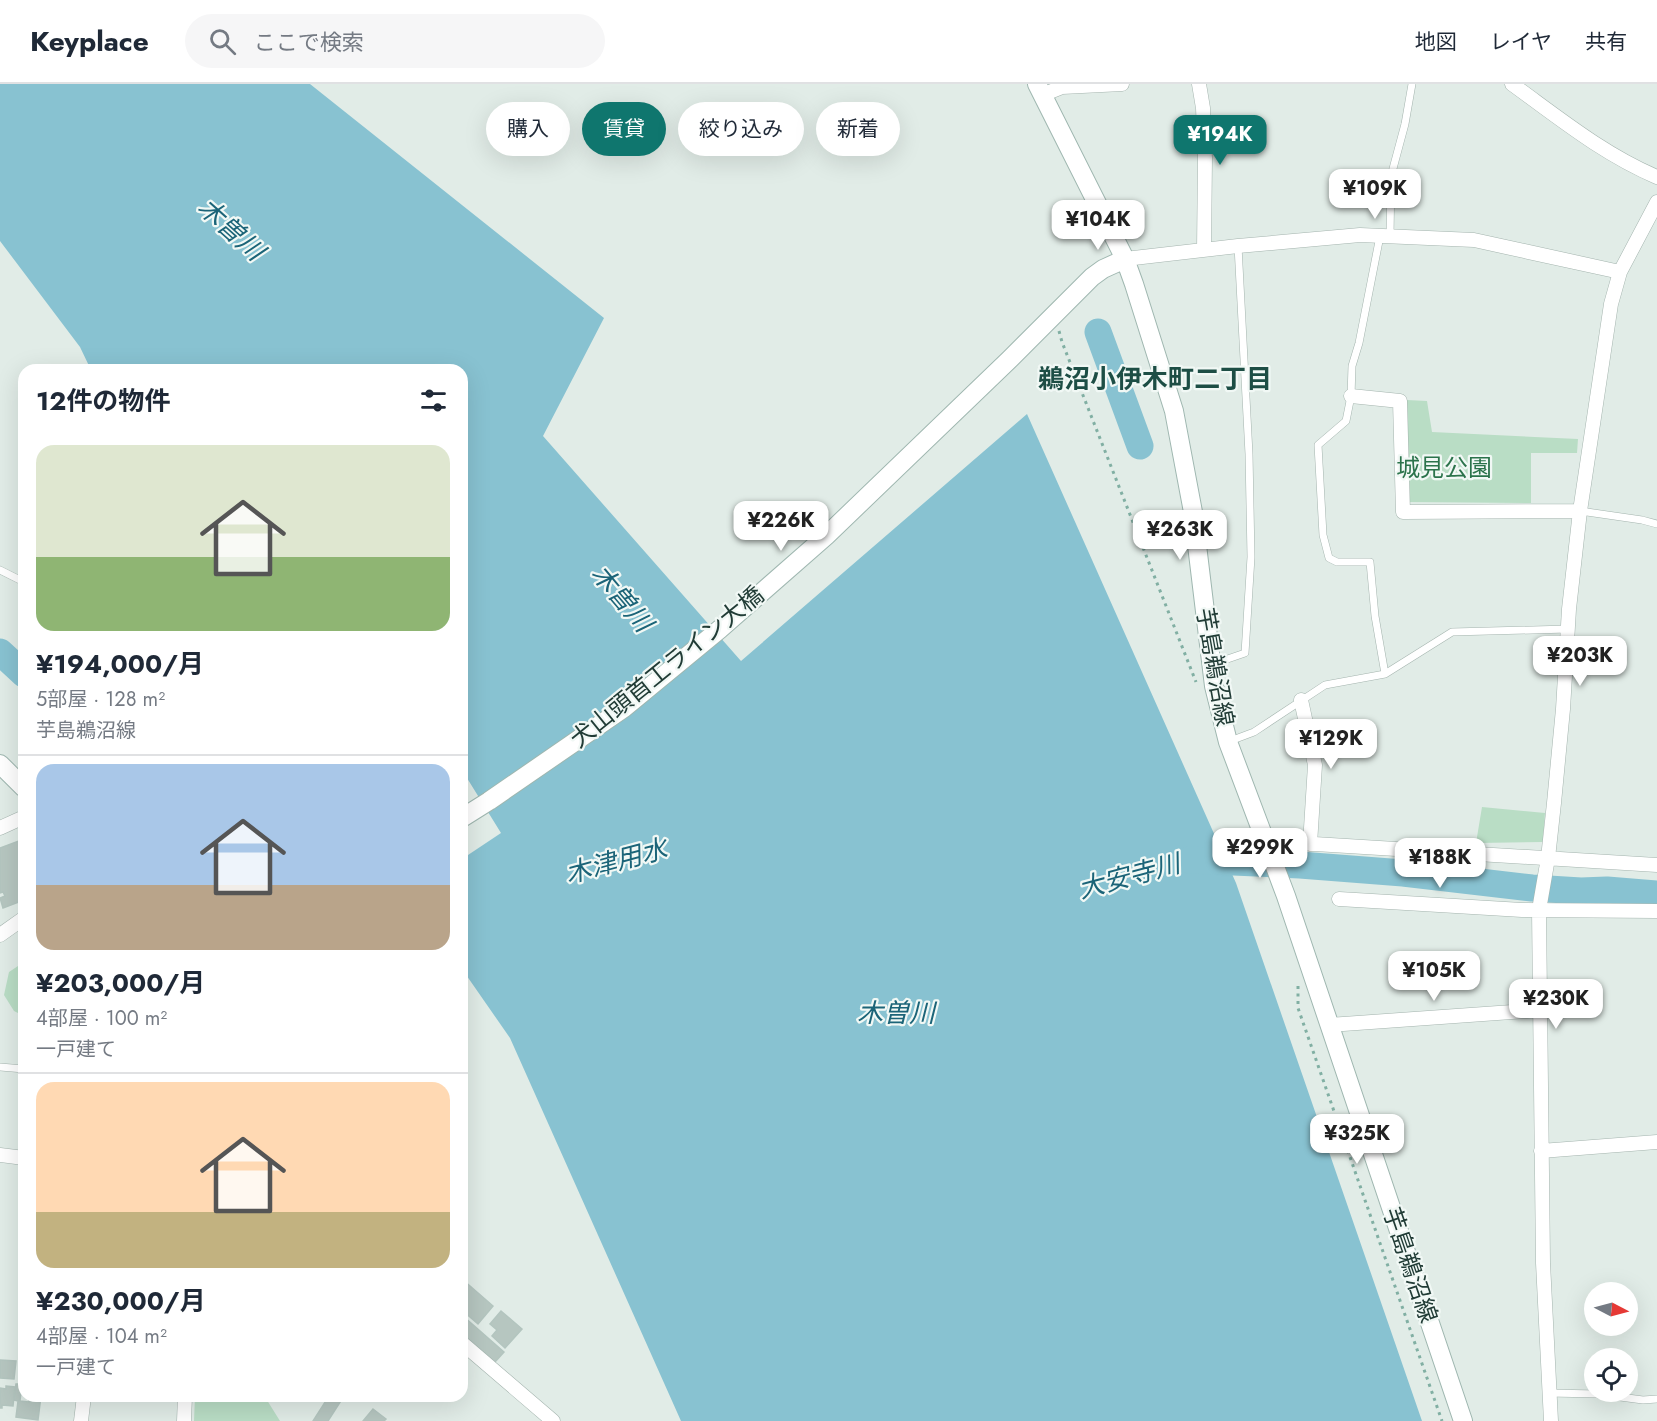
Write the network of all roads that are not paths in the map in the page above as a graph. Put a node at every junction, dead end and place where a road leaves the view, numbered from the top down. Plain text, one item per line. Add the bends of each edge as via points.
1 (1122, 84) edge
2 (1199, 84) edge
3 (1412, 84) edge
4 (1512, 84) edge
5 (1039, 89) edge
6 (1657, 177) edge
7 (1657, 202) edge
8 (1385, 236) junction
9 (1238, 246) junction
10 (1204, 250) junction
11 (1125, 259) junction
12 (1620, 272) junction
13 (1351, 396) junction
14 (1580, 511) junction
15 (1657, 524) edge
16 (0, 570) edge
17 (18, 579) edge
18 (1568, 629) junction
19 (1211, 665) junction
20 (1385, 674) junction
21 (1301, 700) junction
22 (1228, 742) junction
23 (0, 764) edge
24 (18, 782) edge
25 (468, 814) edge
26 (18, 820) edge
27 (0, 828) edge
28 (1310, 844) junction
29 (1267, 845) junction
30 (1546, 862) junction
31 (1657, 865) edge
32 (1339, 899) dead end
33 (1540, 906) junction
34 (1657, 911) edge
35 (18, 922) edge
36 (0, 935) edge
37 (1540, 1010) junction
38 (1329, 1025) junction
39 (0, 1067) edge
40 (18, 1068) edge
41 (1657, 1142) edge
42 (1541, 1151) junction
43 (0, 1155) edge
44 (18, 1157) edge
45 (468, 1348) edge
46 (1549, 1393) junction
47 (1657, 1399) edge
48 (83, 1402) edge
49 (184, 1402) edge
50 (81, 1421) edge
51 (184, 1421) edge
52 (554, 1421) edge
53 (1463, 1421) edge
54 (1551, 1421) edge

1 - 5 street
2 - 10 street via 1203,108
3 - 8 lane via 1391,176
4 - 6 street via 1592,143
5 - 11 main road, 芋島鵜沼線
7 - 12 street
8 - 9 street
8 - 12 street via 1474,240
8 - 13 lane via 1352,366
9 - 10 street
9 - 19 lane via 1251,557 1245,653
10 - 11 street
11 - 19 main road, 芋島鵜沼線 via 1174,411 1192,512
11 - 25 main road, 犬山頭首工ライン大橋 via 1092,277 826,536 720,629 624,708
12 - 14 street via 1609,315
13 - 14 street via 1400,401 1403,512
13 - 20 lane via 1346,421 1318,445 1323,535 1329,558 1337,562 1370,562
14 - 15 lane
14 - 18 street
16 - 17 lane
18 - 20 lane via 1452,632
18 - 30 street
19 - 22 main road, 芋島鵜沼線
20 - 21 lane via 1325,685
21 - 22 lane via 1254,732
21 - 28 street via 1315,765
22 - 29 main road, 芋島鵜沼線
23 - 24 main road
26 - 27 street
28 - 29 street
28 - 30 street
29 - 38 main road, 芋島鵜沼線
30 - 31 street
30 - 33 street
32 - 33 street
33 - 34 street
33 - 37 street
35 - 36 street
37 - 38 street
37 - 42 street
38 - 53 main road, 芋島鵜沼線
39 - 40 lane
41 - 42 street
42 - 46 street
43 - 44 street
45 - 52 street
46 - 47 lane
46 - 54 street
48 - 50 street
49 - 51 street

